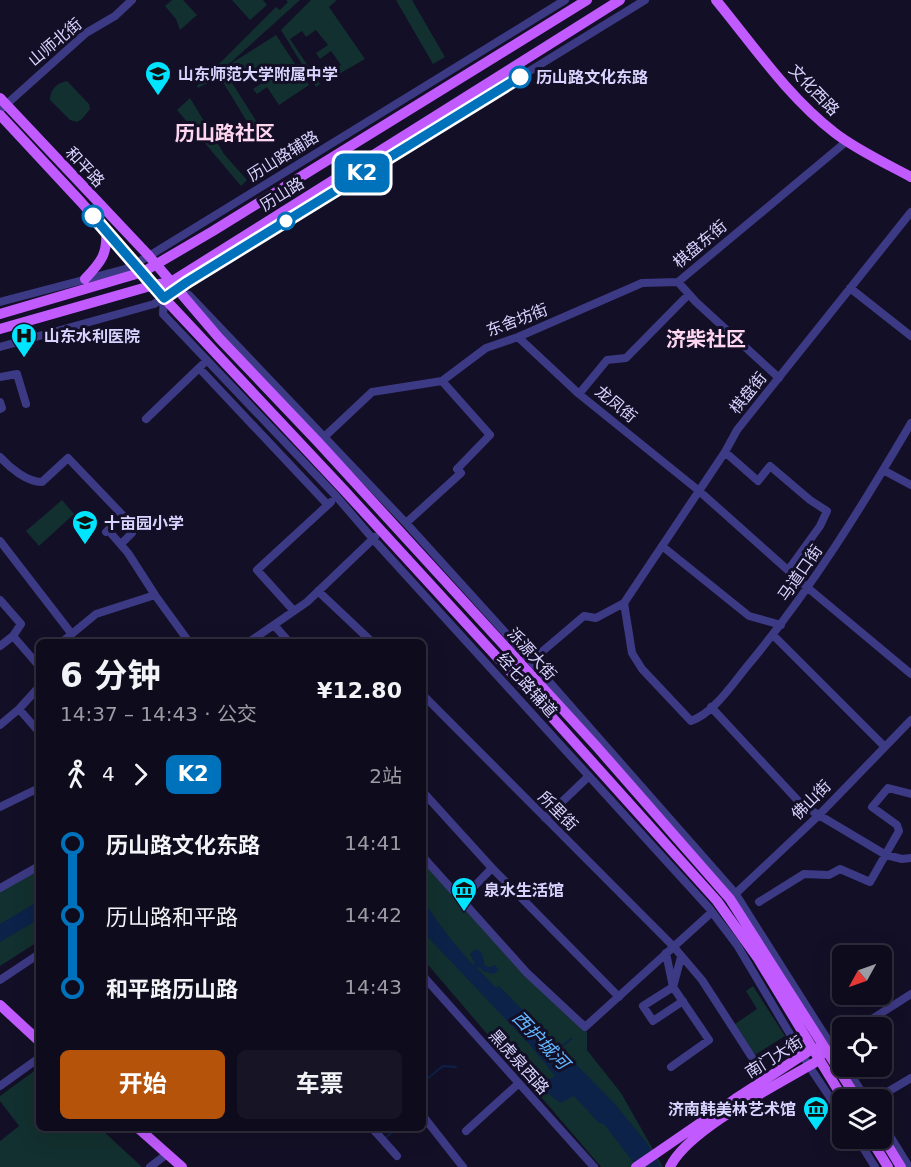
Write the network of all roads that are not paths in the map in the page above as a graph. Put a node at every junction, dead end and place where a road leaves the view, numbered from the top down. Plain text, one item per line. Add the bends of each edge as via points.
1 (132, 0) edge
2 (565, 0) edge
3 (587, 0) edge
4 (620, 0) edge
5 (645, 0) edge
6 (716, 0) edge
7 (2, 104) edge
8 (0, 115) edge
9 (847, 141) junction
10 (911, 177) edge
11 (911, 212) edge
12 (106, 230) junction
13 (153, 260) junction
14 (136, 263) junction
15 (143, 272) junction
16 (85, 279) junction
17 (678, 282) junction
18 (154, 285) junction
19 (174, 286) junction
20 (850, 288) junction
21 (689, 294) junction
22 (164, 298) junction
23 (0, 302) edge
24 (0, 314) edge
25 (0, 329) edge
26 (911, 336) edge
27 (518, 338) junction
28 (0, 347) edge
29 (207, 360) junction
30 (199, 368) junction
31 (0, 377) edge
32 (779, 378) junction
33 (442, 381) junction
34 (579, 394) junction
35 (0, 402) edge
36 (26, 404) dead end
37 (0, 409) edge
38 (146, 419) dead end
39 (911, 423) edge
40 (321, 439) junction
41 (725, 452) junction
42 (0, 457) edge
43 (883, 470) junction
44 (911, 485) edge
45 (698, 490) junction
46 (340, 493) junction
47 (327, 504) junction
48 (406, 523) junction
49 (382, 531) junction
50 (106, 532) dead end
51 (373, 539) junction
52 (0, 541) edge
53 (121, 544) junction
54 (662, 546) junction
55 (789, 569) junction
56 (808, 588) junction
57 (318, 591) junction
58 (155, 595) junction
59 (0, 600) edge
60 (624, 603) junction
61 (294, 611) junction
62 (274, 624) junction
63 (781, 625) junction
64 (71, 633) junction
65 (773, 635) junction
66 (13, 636) junction
67 (65, 639) edge
68 (187, 639) edge
69 (253, 639) edge
70 (287, 639) edge
71 (369, 639) edge
72 (0, 646) edge
73 (531, 661) junction
74 (36, 663) edge
75 (911, 674) edge
76 (36, 690) edge
77 (426, 701) edge
78 (711, 707) junction
79 (19, 709) junction
80 (911, 720) edge
81 (0, 725) edge
82 (36, 729) edge
83 (885, 747) junction
84 (589, 776) junction
85 (36, 789) edge
86 (911, 794) edge
87 (426, 795) edge
88 (0, 807) edge
89 (818, 816) junction
90 (544, 818) junction
91 (886, 855) junction
92 (911, 858) edge
93 (426, 860) edge
94 (36, 868) edge
95 (492, 868) junction
96 (0, 888) edge
97 (733, 896) junction
98 (462, 898) junction
99 (759, 902) dead end
100 (712, 912) junction
101 (670, 950) junction
102 (36, 956) edge
103 (681, 957) junction
104 (426, 979) edge
105 (0, 981) edge
106 (673, 987) junction
107 (911, 995) edge
108 (619, 997) junction
109 (683, 1001) junction
110 (0, 1005) edge
111 (876, 1017) edge
112 (36, 1038) edge
113 (832, 1043) edge
114 (827, 1046) junction
115 (808, 1052) junction
116 (832, 1052) edge
117 (36, 1060) edge
118 (819, 1060) junction
119 (808, 1066) junction
120 (671, 1067) dead end
121 (766, 1078) junction
122 (911, 1078) edge
123 (518, 1084) junction
124 (0, 1086) edge
125 (837, 1089) edge
126 (852, 1089) edge
127 (892, 1089) edge
128 (832, 1101) edge
129 (426, 1120) edge
130 (141, 1131) edge
131 (375, 1131) edge
132 (466, 1131) dead end
133 (892, 1139) edge
134 (863, 1149) edge
135 (877, 1149) edge
136 (890, 1149) edge
137 (167, 1154) junction
138 (397, 1156) dead end
139 (150, 1167) edge
140 (182, 1167) edge
141 (463, 1167) edge
142 (594, 1167) edge
143 (636, 1167) edge
144 (670, 1167) edge
145 (874, 1167) edge
146 (888, 1167) edge
147 (901, 1167) edge
148 (909, 1167) edge

1 - 7 street, 山师北街
2 - 13 street, 历山路辅路
3 - 13 main road, 历山路 via 213,231
4 - 19 main road, 历山路
5 - 19 street
6 - 9 main road, 文化西路 via 787,87
7 - 13 main road, 和平路
8 - 12 main road, 和平路
9 - 10 main road, 文化西路
9 - 17 street, 棋盘东街
11 - 20 street, 棋盘街
12 - 14 main road, 和平路
12 - 16 main road via 105,253
13 - 14 street, 历山路辅路
13 - 15 main road, 历山路
13 - 19 main road, 泺源大街
14 - 15 main road, 和平路
14 - 16 street, 历山路辅路
15 - 18 main road, 和平路
15 - 24 main road, 历山路
16 - 23 street, 历山路辅路
17 - 21 street, 棋盘东街
17 - 27 street, 东舍坊街 via 642,283
18 - 19 main road, 历山路
18 - 22 main road, 泺源大街
18 - 25 main road, 历山路
19 - 22 street
19 - 40 main road, 泺源大街
20 - 26 street
20 - 32 street, 棋盘街
21 - 32 street, 棋盘东街
21 - 34 street via 626,358 607,360
22 - 28 street
22 - 29 street, 经七路辅道 via 163,314
22 - 46 main road, 泺源大街
27 - 33 street, 东舍坊街 via 486,348
27 - 34 street, 龙凤街
29 - 30 street
29 - 46 street, 经七路辅道
30 - 38 street
30 - 47 street
31 - 36 street via 17,374
32 - 41 street, 棋盘街 via 737,430
33 - 40 street, 东舍坊街 via 372,392
33 - 48 street via 490,435 457,469 461,473
34 - 45 street, 龙凤街
35 - 37 street
39 - 43 street, 马道口街
40 - 48 street, 经七路辅道
40 - 97 main road, 泺源大街
41 - 45 street, 棋盘街
41 - 55 street, 马道口街 via 758,481 770,466 828,512
42 - 53 street via 35,482 42,482 68,458 132,526 132,533
43 - 44 street
43 - 56 street, 马道口街
45 - 54 street, 棋盘街
45 - 55 street, 龙凤街
46 - 47 street
46 - 49 main road, 泺源大街
46 - 51 street, 经七路辅道
47 - 61 street via 257,570
48 - 73 street, 经七路辅道
49 - 51 street
49 - 115 main road, 泺源大街 via 717,901 757,957
50 - 53 street
51 - 57 street
51 - 84 street, 经七路辅道
52 - 64 street
53 - 58 street
54 - 60 street, 棋盘街
54 - 63 street via 749,616
55 - 56 street, 龙凤街
56 - 63 street, 马道口街
56 - 75 street, 龙凤街
57 - 61 street
57 - 71 street
58 - 64 street via 96,614
58 - 68 street
59 - 66 street via 21,624
60 - 73 street via 596,618 584,616
60 - 78 street, 马道口街 via 632,652 642,669 691,721
61 - 62 street
62 - 69 street
62 - 70 street
63 - 65 street, 马道口街
64 - 67 street
65 - 78 street, 马道口街
65 - 83 street
66 - 72 street
66 - 74 street
73 - 97 street, 经七路辅道
76 - 79 street
77 - 90 street, 所里街
78 - 89 street via 802,805
79 - 81 street
79 - 82 street
80 - 83 street, 佛山街
83 - 89 street, 佛山街
84 - 90 street
84 - 100 street, 经七路辅道
85 - 88 street
86 - 91 street via 888,788 872,807 897,825 899,831
87 - 95 street
89 - 91 street
89 - 97 street, 佛山街
90 - 101 street, 所里街
91 - 92 street
91 - 99 street via 870,882 840,868 829,875 804,874
93 - 98 street
94 - 96 street
95 - 98 street
95 - 108 street
97 - 114 main road, 泺源大街
98 - 108 street via 527,973 585,1027
100 - 101 street
100 - 115 street, 经七路辅道
101 - 103 street, 所里街
101 - 106 street
101 - 108 street
102 - 105 street
103 - 106 street
103 - 121 street, 所里街 via 702,980
104 - 123 street, 黑虎泉西路
106 - 109 street
106 - 109 street via 643,1006 653,1021
107 - 111 street
109 - 120 street via 709,1040
110 - 112 main road
113 - 114 street
114 - 115 main road, 南门大街
114 - 116 street
114 - 118 main road, 南门大街
114 - 126 main road, 泺源大街
115 - 118 main road, 泺源大街
115 - 119 street, 经七路辅道
115 - 121 main road, 南门大街
117 - 124 street
118 - 119 main road, 南门大街
118 - 125 main road, 泺源大街
119 - 128 street, 经七路辅道
119 - 144 main road, 南门大街 via 692,1139
121 - 143 main road, 南门大街
122 - 127 street
123 - 132 street
123 - 142 street, 黑虎泉西路
129 - 141 street
130 - 137 main road
131 - 138 street
133 - 148 street
134 - 145 street
135 - 146 main road
136 - 147 main road
137 - 139 street
137 - 140 main road

